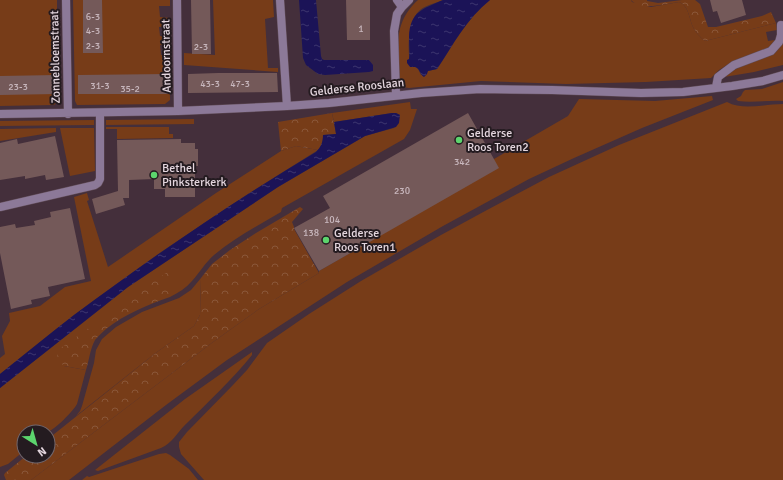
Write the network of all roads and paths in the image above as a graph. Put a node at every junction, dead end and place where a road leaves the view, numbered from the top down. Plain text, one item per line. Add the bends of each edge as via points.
1 (66, 0) edge
2 (177, 0) edge
3 (280, 0) edge
4 (409, 0) edge
5 (399, 3) edge
6 (781, 25) dead end
7 (783, 75) edge
8 (716, 88) junction
9 (396, 95) junction
10 (286, 106) junction
11 (178, 111) junction
12 (100, 113) junction
13 (0, 114) edge
14 (68, 114) junction
15 (0, 207) edge

1 - 14 street, Zonnebloemstraat
2 - 11 street, Andoornstraat
3 - 10 street
4 - 5 street
5 - 9 street via 394,31
6 - 8 street via 779,42 771,50 734,65 718,77
7 - 8 street, Gelderse Rooslaan via 763,81
8 - 9 street, Gelderse Rooslaan via 641,93 480,89
9 - 10 street, Gelderse Rooslaan
10 - 11 street, Gelderse Rooslaan
11 - 12 street, Gelderse Rooslaan
12 - 14 street, Gelderse Rooslaan
12 - 15 street via 98,183
13 - 14 street, Gelderse Rooslaan

